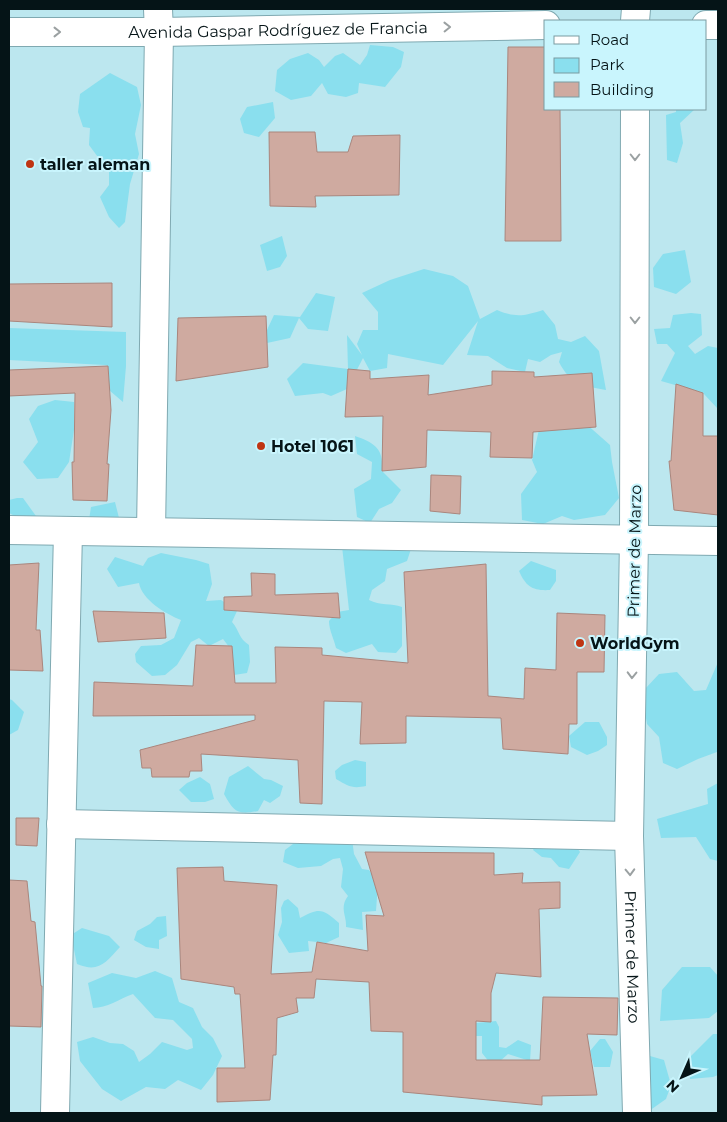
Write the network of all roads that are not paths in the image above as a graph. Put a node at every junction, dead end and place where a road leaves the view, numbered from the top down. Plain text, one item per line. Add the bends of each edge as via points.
1 (158, 20) edge
2 (544, 25) edge
3 (9, 32) edge
4 (635, 110) edge
5 (9, 530) edge
6 (68, 531) junction
7 (151, 532) junction
8 (634, 539) junction
9 (718, 541) edge
10 (61, 824) junction
11 (629, 836) junction
12 (55, 1113) edge
13 (637, 1113) edge

1 -> 2 street, Avenida Gaspar Rodríguez de Francia
3 -> 1 street, Avenida Gaspar Rodríguez de Francia
1 - 7 street
4 -> 8 street, Primer de Marzo
5 - 6 street
6 - 7 street
6 - 10 street
7 - 8 street
8 - 9 street
8 -> 11 street, Primer de Marzo
10 - 11 street
10 - 12 street
11 -> 13 street, Primer de Marzo

